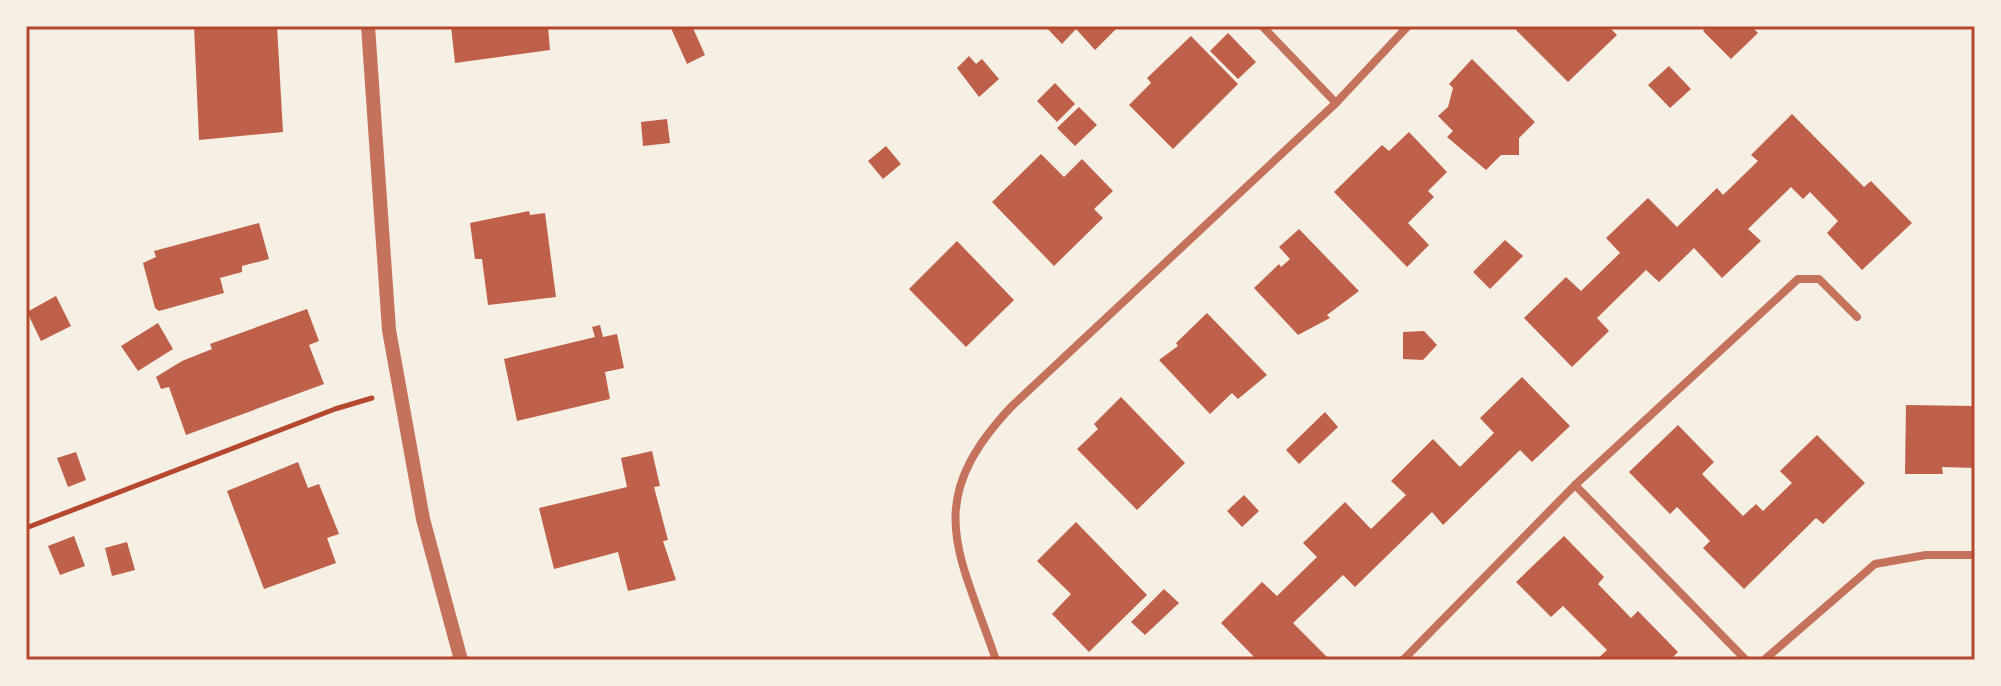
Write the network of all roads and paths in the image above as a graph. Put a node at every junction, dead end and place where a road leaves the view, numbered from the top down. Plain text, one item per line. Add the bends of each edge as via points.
1 (368, 26) edge
2 (1262, 26) edge
3 (1408, 26) edge
4 (1336, 103) junction
5 (1857, 317) dead end
6 (400, 391) junction
7 (1575, 485) junction
8 (26, 528) edge
9 (1975, 555) edge
10 (461, 660) edge
11 (996, 660) edge
12 (1403, 660) edge
13 (1746, 660) edge
14 (1764, 660) edge

1 - 6 street via 389,330
2 - 4 street
3 - 4 street
4 - 11 street via 979,441 954,505 955,541
5 - 7 street via 1819,279 1798,279
6 - 8 path via 335,409
6 - 10 street via 423,519
7 - 12 street
7 - 13 street
9 - 14 street via 1926,555 1875,564

